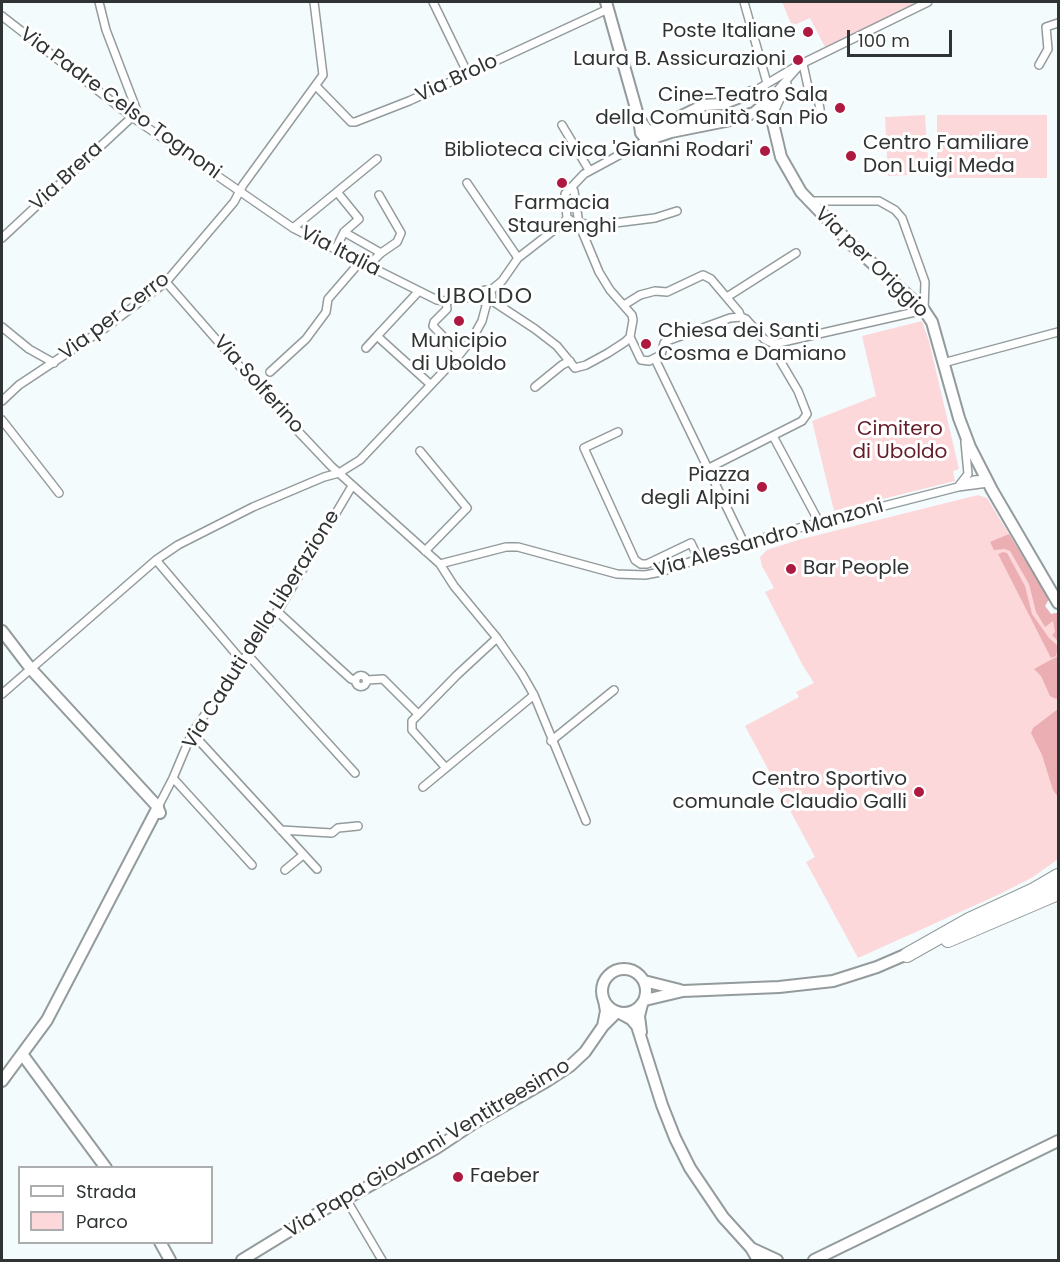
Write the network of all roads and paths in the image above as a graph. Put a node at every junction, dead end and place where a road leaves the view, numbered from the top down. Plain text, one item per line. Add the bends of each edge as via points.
1 (99, 2) edge
2 (314, 2) edge
3 (433, 2) edge
4 (744, 2) edge
5 (928, 2) edge
6 (607, 5) edge
7 (2, 16) edge
8 (1059, 23) edge
9 (801, 65) junction
10 (1040, 65) dead end
11 (468, 74) junction
12 (789, 80) junction
13 (767, 83) junction
14 (316, 86) junction
15 (753, 92) junction
16 (768, 101) junction
17 (713, 104) junction
18 (700, 107) junction
19 (820, 109) dead end
20 (754, 113) junction
21 (773, 115) junction
22 (132, 117) junction
23 (639, 119) junction
24 (716, 123) junction
25 (142, 124) junction
26 (562, 125) dead end
27 (704, 125) junction
28 (657, 129) junction
29 (647, 140) junction
30 (377, 159) dead end
31 (589, 170) junction
32 (467, 183) dead end
33 (571, 187) junction
34 (240, 192) junction
35 (337, 192) junction
36 (379, 195) dead end
37 (808, 201) junction
38 (677, 212) dead end
39 (567, 218) junction
40 (579, 224) junction
41 (293, 228) junction
42 (344, 232) junction
43 (2, 238) edge
44 (335, 250) junction
45 (381, 253) junction
46 (796, 253) dead end
47 (518, 258) junction
48 (360, 262) junction
49 (368, 266) junction
50 (166, 282) junction
51 (419, 291) junction
52 (490, 291) junction
53 (479, 296) junction
54 (727, 297) junction
55 (489, 301) junction
56 (446, 302) junction
57 (624, 305) junction
58 (924, 310) junction
59 (741, 317) junction
60 (2, 327) edge
61 (1059, 332) edge
62 (377, 336) junction
63 (630, 337) junction
64 (774, 344) junction
65 (366, 348) dead end
66 (460, 354) junction
67 (655, 359) junction
68 (570, 361) junction
69 (54, 363) junction
70 (943, 363) junction
71 (270, 372) dead end
72 (430, 384) junction
73 (536, 387) dead end
74 (2, 401) edge
75 (2, 420) edge
76 (963, 429) junction
77 (618, 432) dead end
78 (773, 435) junction
79 (420, 451) dead end
80 (707, 469) junction
81 (339, 473) junction
82 (987, 481) junction
83 (352, 486) junction
84 (958, 487) junction
85 (59, 493) dead end
86 (819, 522) junction
87 (744, 543) junction
88 (425, 551) junction
89 (698, 558) junction
90 (156, 560) junction
91 (440, 564) junction
92 (1059, 603) edge
93 (277, 611) junction
94 (2, 631) edge
95 (497, 638) junction
96 (247, 654) junction
97 (242, 661) junction
98 (32, 669) junction
99 (614, 690) dead end
100 (2, 694) edge
101 (534, 695) junction
102 (418, 714) junction
103 (192, 733) junction
104 (551, 741) junction
105 (446, 768) junction
106 (355, 773) dead end
107 (173, 778) junction
108 (423, 787) dead end
109 (158, 807) junction
110 (586, 821) dead end
111 (358, 826) dead end
112 (281, 830) junction
113 (303, 855) junction
114 (252, 865) dead end
115 (317, 869) dead end
116 (285, 870) dead end
117 (1059, 876) edge
118 (1059, 885) edge
119 (1059, 893) edge
120 (907, 955) junction
121 (644, 981) junction
122 (683, 990) junction
123 (604, 1000) junction
124 (643, 1002) junction
125 (619, 1012) junction
126 (603, 1026) junction
127 (642, 1038) junction
128 (22, 1054) junction
129 (2, 1080) edge
130 (1059, 1141) edge
131 (105, 1166) edge
132 (346, 1199) junction
133 (161, 1244) edge
134 (751, 1248) junction
135 (170, 1260) edge
136 (242, 1260) edge
137 (382, 1260) edge
138 (758, 1260) edge
139 (777, 1260) edge
140 (814, 1260) edge

1 - 25 street
2 - 14 street via 323,75
3 - 11 street
4 - 13 street
5 - 9 street
6 - 11 street, Via Brolo
6 - 23 street
7 - 22 street, Via Padre Celso Tognoni
8 - 10 street via 1046,27 1048,49
9 - 12 street
9 - 13 street
9 - 19 street
11 - 14 street, Via Brolo via 351,122
12 - 16 street
12 - 21 street
13 - 15 street
14 - 34 street, Via per Cerro
15 - 16 street
15 - 17 street
16 - 20 street
16 - 21 street, Via per Origgio
17 - 18 street
17 - 24 street via 718,113
18 - 27 street via 697,113
18 - 28 street
20 - 21 street
20 - 24 street
21 - 37 street, Via per Origgio via 778,146
22 - 25 street, Via Padre Celso Tognoni
22 - 43 street, Via Brera
23 - 28 street via 649,131
23 - 29 street via 641,133
24 - 27 street
25 - 34 street, Via Padre Celso Tognoni
26 - 31 street
27 - 29 street
28 - 29 street
29 - 31 street
30 - 35 street
31 - 33 street
32 - 47 street
33 - 39 street via 564,196
33 - 40 street
34 - 41 street, Via Italia
34 - 50 street, Via per Cerro
35 - 41 street
35 - 42 street via 359,219
36 - 45 street via 401,232 397,242
37 - 58 street, Via per Origgio
37 - 58 street via 879,201 896,210 925,282
38 - 40 street via 619,224
39 - 40 street
39 - 47 street
40 - 57 street via 599,272
41 - 44 street, Via Italia
42 - 44 street
42 - 45 street
44 - 48 street, Via Italia
45 - 49 street
46 - 54 street
47 - 52 street
48 - 49 street, Via Italia
48 - 71 street via 328,299 326,312 306,339
49 - 51 street, Via Italia
50 - 69 street, Via per Cerro
50 - 81 street, Via Solferino
51 - 56 street, Via Italia
51 - 62 street
52 - 53 street via 482,291
52 - 55 street
53 - 55 street via 483,302
53 - 56 street
54 - 57 street via 711,279 703,276 667,292 640,295
54 - 59 street
55 - 66 street via 482,321
55 - 68 street via 535,329
56 - 66 street via 447,309 433,326
57 - 63 street via 633,318
58 - 64 street
58 - 70 street, Via per Origgio via 932,322
59 - 64 street
59 - 67 street via 665,341 663,354
60 - 69 street
61 - 70 street
62 - 65 street
62 - 72 street
63 - 67 street via 641,360
63 - 68 street via 586,365 575,368
64 - 78 street via 807,414 802,421
66 - 72 street
67 - 80 street
68 - 73 street
69 - 74 street, Via per Cerro
70 - 76 street, Via per Origgio
72 - 81 street via 360,460
75 - 85 street
76 - 82 street, Via per Origgio
76 - 84 street via 968,474
77 - 89 street via 584,448 635,560 647,564 691,543
78 - 80 street
78 - 86 street
79 - 88 street via 467,508
80 - 87 street
81 - 83 street, Via Solferino
81 - 90 street via 214,525
82 - 84 street, Via Alessandro Manzoni via 974,480
82 - 92 street, Via per Origgio
83 - 88 street, Via Solferino
83 - 93 street, Via Caduti della Liberazione
84 - 86 street, Via Alessandro Manzoni
86 - 87 street, Via Alessandro Manzoni
87 - 89 street, Via Alessandro Manzoni
88 - 91 street, Via Solferino
89 - 91 street, Via Alessandro Manzoni via 661,572 630,575 602,571 529,549 506,547
90 - 97 street
90 - 98 street
91 - 95 street, Via Solferino
93 - 96 street, Via Caduti della Liberazione
93 - 102 street via 351,679 383,679
94 - 98 street
95 - 101 street, Via Solferino
95 - 102 street
96 - 97 street, Via Caduti della Liberazione
96 - 106 street
97 - 103 street, Via Caduti della Liberazione
98 - 100 street
98 - 109 street
99 - 104 street
101 - 104 street, Via Solferino
101 - 105 street
102 - 105 street via 411,728
103 - 107 street, Via Caduti della Liberazione
103 - 112 street
104 - 110 street, Via Solferino
105 - 108 street
107 - 109 street, Via Caduti della Liberazione
107 - 114 street
109 - 128 street, Via Caduti della Liberazione via 158,822 144,837 47,1020
111 - 112 street via 338,828 332,834
112 - 113 street
113 - 115 street
113 - 116 street
117 - 120 highway
118 - 120 street
119 - 120 highway
120 - 122 street via 853,975 813,984
121 - 122 street
121 - 123 street via 632,970 615,971 603,983
121 - 124 street
122 - 124 street
123 - 125 street
123 - 126 street
124 - 125 street via 634,1011
124 - 127 street via 639,1016
125 - 126 street, Via Papa Giovanni Ventitreesimo
125 - 127 street via 634,1022
126 - 132 street, Via Papa Giovanni Ventitreesimo via 585,1052 547,1082
127 - 134 street via 662,1105 688,1164 723,1217
128 - 129 street, Via Caduti della Liberazione
128 - 131 street
130 - 140 street
132 - 136 street, Via Papa Giovanni Ventitreesimo
132 - 137 street
133 - 135 street
134 - 138 street
134 - 139 street

